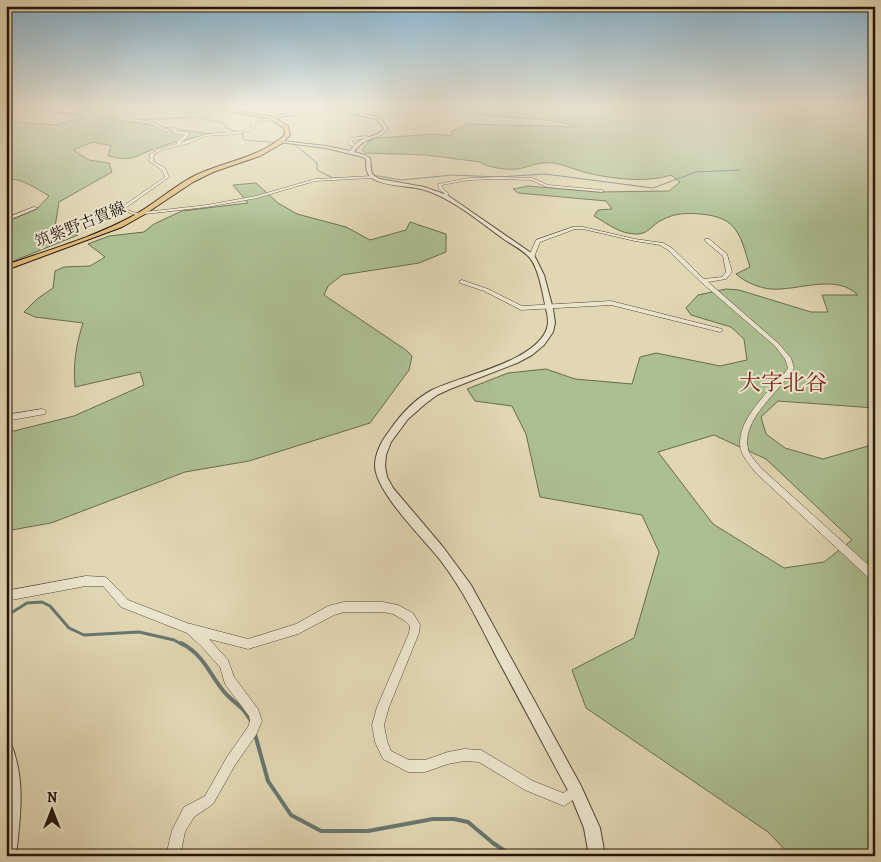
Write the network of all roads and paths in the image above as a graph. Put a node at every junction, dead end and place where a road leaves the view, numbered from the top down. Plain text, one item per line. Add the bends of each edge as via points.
1 (174, 146) edge
2 (275, 146) edge
3 (319, 146) edge
4 (356, 146) edge
5 (354, 149) junction
6 (372, 177) junction
7 (602, 191) dead end
8 (445, 196) junction
9 (36, 208) dead end
10 (143, 213) junction
11 (6, 220) edge
12 (708, 240) dead end
13 (532, 256) junction
14 (6, 268) edge
15 (703, 281) junction
16 (462, 282) dead end
17 (550, 307) junction
18 (720, 330) dead end
19 (42, 412) dead end
20 (6, 418) edge
21 (875, 578) edge
22 (6, 596) edge
23 (187, 628) junction
24 (6, 749) edge
25 (576, 791) junction
26 (8, 856) edge
27 (173, 856) edge
28 (597, 856) edge

1 - 10 street via 157,150 151,158 167,177 121,209
2 - 10 main road, 筑紫野古賀線 via 187,183
3 - 5 street
4 - 5 street
5 - 6 street via 368,159
6 - 8 street
6 - 10 street via 315,180 240,200
7 - 8 street via 547,186 532,179 488,178 440,184 447,194
8 - 13 street
9 - 11 street
10 - 14 main road, 筑紫野古賀線 via 96,235
12 - 15 street via 724,255 729,272 724,278
13 - 15 street via 538,241 575,228 589,228 665,246
13 - 17 street via 538,264
15 - 21 street via 777,345 788,358 791,368 745,428 745,450 758,470
16 - 17 street via 521,308
17 - 18 street via 611,303
17 - 25 street via 550,332 541,344 505,365 435,393 418,405 384,443 380,460 382,476 389,490 448,559 467,589
19 - 20 street
22 - 23 street via 86,581 105,582 125,604
23 - 25 street via 248,644 298,629 344,607 394,609 409,617 415,625 378,725 387,755 408,766 425,766 464,755 482,756 529,786 564,800
23 - 27 street via 224,664 228,680 254,713 256,721 209,800 189,812
24 - 26 street via 14,804
25 - 28 street via 592,828

